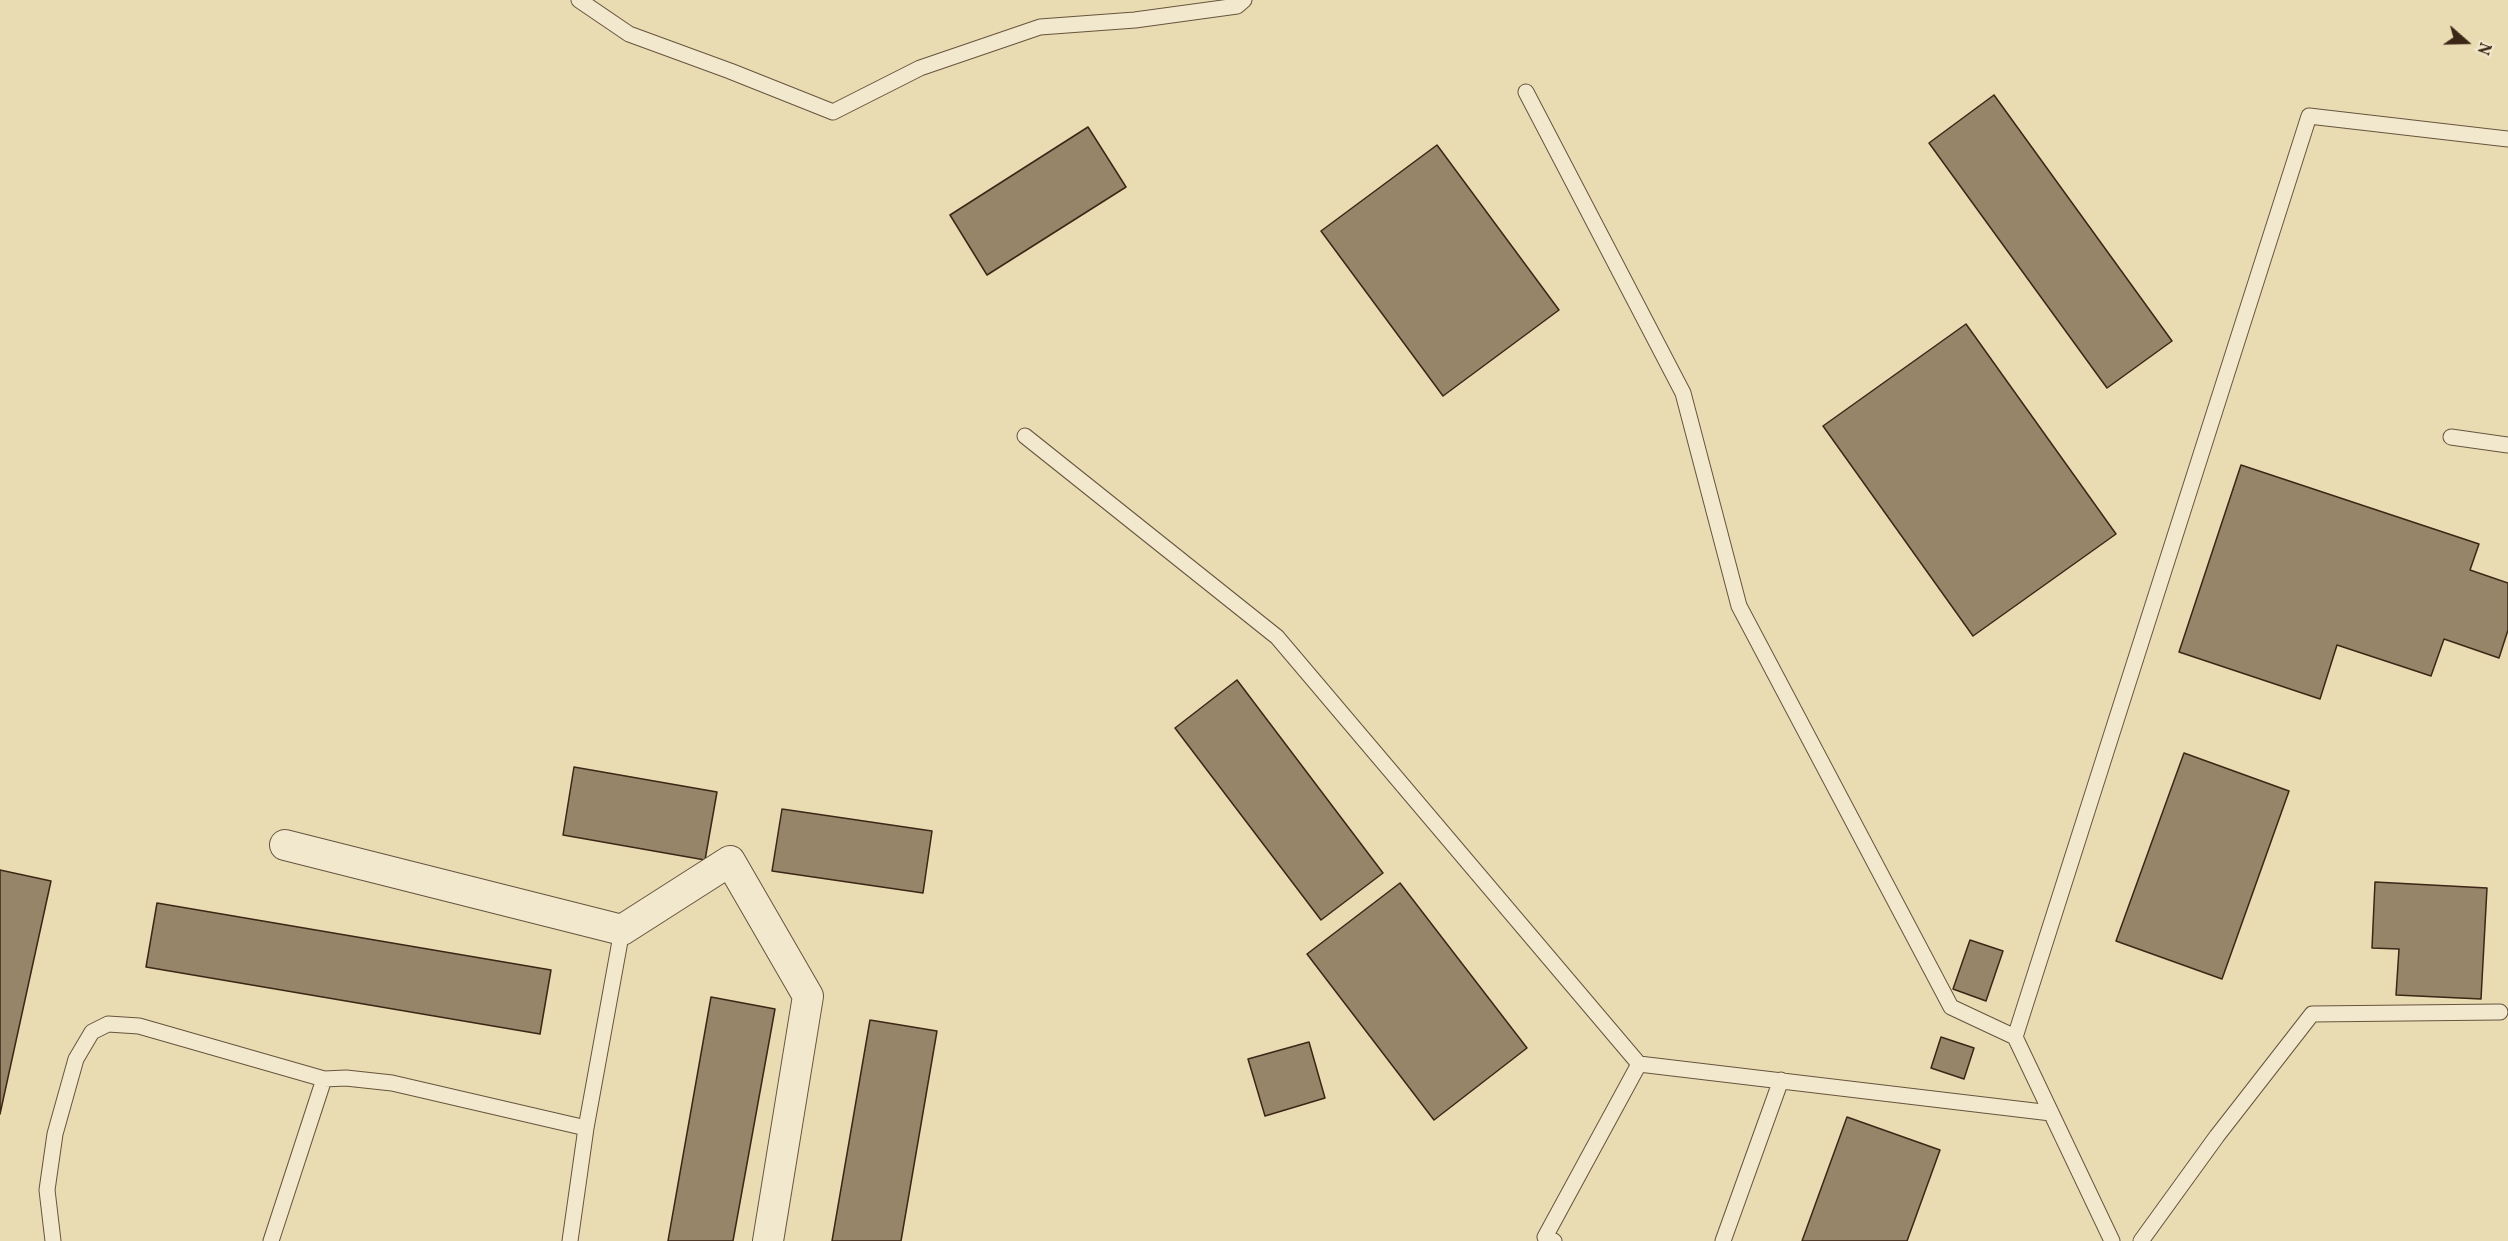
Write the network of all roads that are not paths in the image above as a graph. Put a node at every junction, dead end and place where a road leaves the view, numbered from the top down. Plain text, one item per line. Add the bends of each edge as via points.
1 (579, 0) edge
2 (1244, 0) edge
3 (1526, 92) dead end
4 (2508, 139) edge
5 (1025, 436) dead end
6 (2451, 437) dead end
7 (2508, 446) edge
8 (285, 845) dead end
9 (622, 930) junction
10 (2500, 1012) dead end
11 (2015, 1037) junction
12 (1639, 1064) junction
13 (324, 1080) junction
14 (1781, 1080) junction
15 (2051, 1113) junction
16 (586, 1128) junction
17 (53, 1241) edge
18 (271, 1241) edge
19 (570, 1241) edge
20 (768, 1241) edge
21 (1554, 1241) edge
22 (1723, 1241) edge
23 (2112, 1241) edge
24 (2141, 1241) edge

1 - 2 lane via 629,34 833,112 920,68 1040,27 1136,20 1237,6
3 - 11 lane via 1683,393 1739,606 1951,1007
4 - 11 lane via 2309,116
5 - 12 lane via 1277,636
6 - 7 lane
8 - 9 street
9 - 16 lane
9 - 20 street via 730,861 808,996
10 - 24 lane via 2312,1014
11 - 15 lane
12 - 14 lane
12 - 21 lane via 1545,1237
13 - 16 lane via 392,1083
13 - 17 lane via 139,1026 108,1024 92,1032 76,1059 55,1134 47,1190
13 - 18 lane
14 - 15 lane
14 - 22 lane
15 - 23 lane
16 - 19 lane

